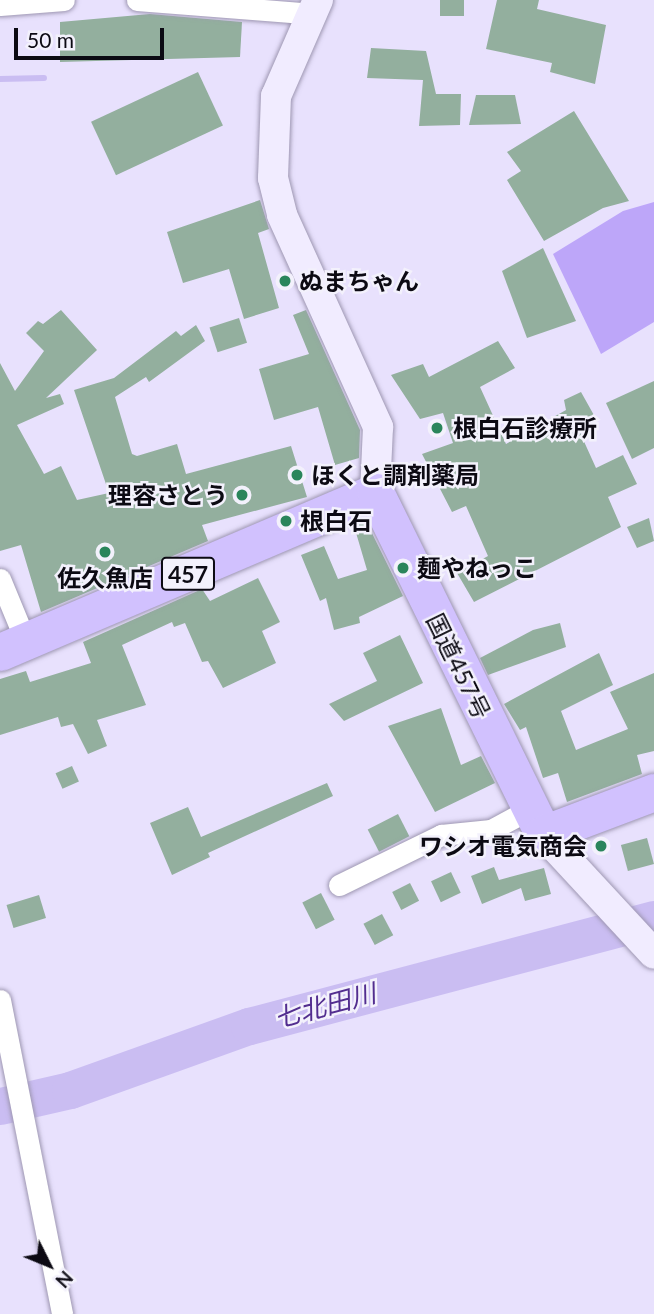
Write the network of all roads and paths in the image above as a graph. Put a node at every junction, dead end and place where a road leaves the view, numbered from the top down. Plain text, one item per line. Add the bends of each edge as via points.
1 (64, 0) edge
2 (137, 0) edge
3 (0, 5) edge
4 (315, 7) edge
5 (375, 492) junction
6 (0, 579) edge
7 (13, 647) edge
8 (654, 792) edge
9 (535, 822) junction
10 (338, 885) dead end
11 (654, 954) edge
12 (0, 1000) edge
13 (62, 1314) edge

1 - 3 street
2 - 4 street
4 - 5 street via 276,96 273,178 282,215 378,427
5 - 7 highway, 457
5 - 9 highway, 国道457号
6 - 7 street
8 - 9 highway
9 - 10 street via 441,835
9 - 11 street
12 - 13 street

